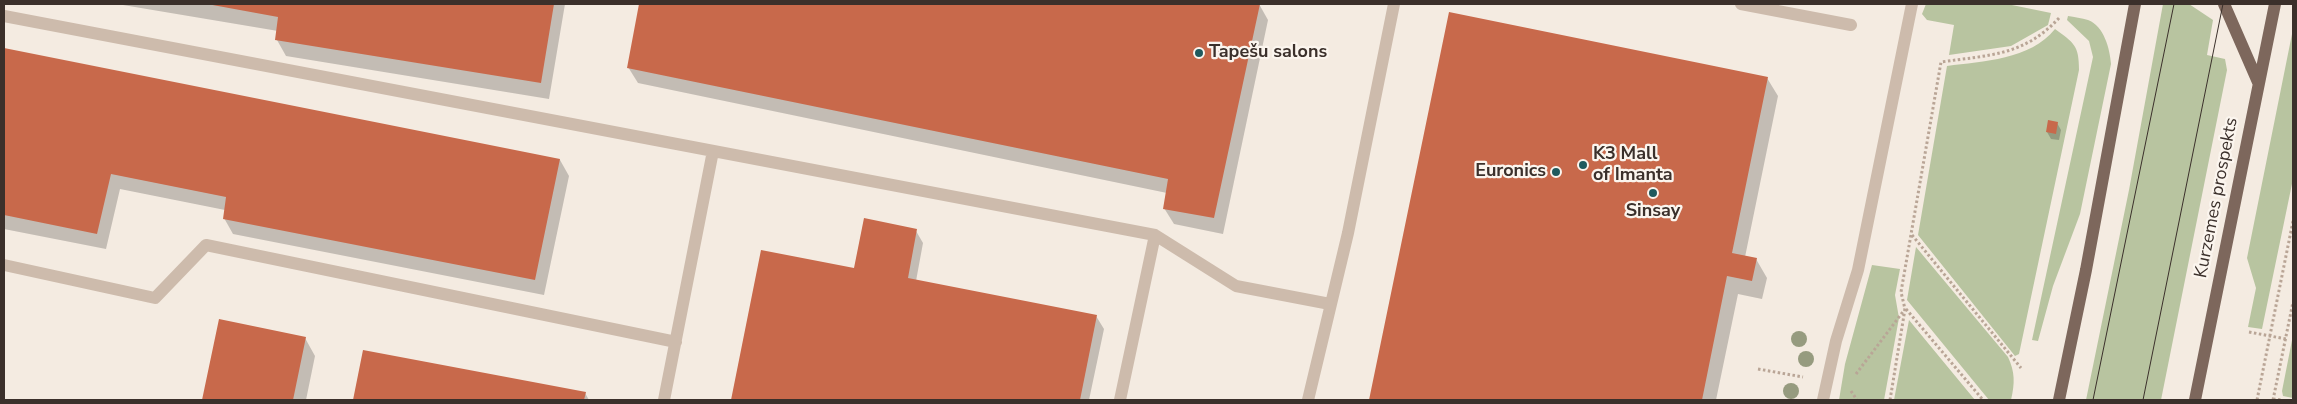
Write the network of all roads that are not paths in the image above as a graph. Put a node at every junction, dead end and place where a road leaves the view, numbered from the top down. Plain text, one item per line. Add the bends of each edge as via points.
1 (1394, 4) edge
2 (1741, 4) edge
3 (1912, 4) edge
4 (2135, 4) edge
5 (2224, 4) edge
6 (2275, 4) edge
7 (4, 16) edge
8 (1851, 25) dead end
9 (2258, 82) junction
10 (713, 151) junction
11 (1155, 235) junction
12 (4, 265) edge
13 (1330, 304) junction
14 (676, 342) junction
15 (664, 400) edge
16 (1120, 400) edge
17 (1308, 400) edge
18 (1823, 400) edge
19 (2059, 400) edge
20 (2195, 400) edge

1 - 13 lane via 1348,233
2 - 8 lane
3 - 18 lane via 1858,270 1836,341
4 - 19 main road
5 - 9 main road
6 - 9 main road, Kurzemes prospekts
7 - 10 lane
9 - 20 main road, Kurzemes prospekts
10 - 11 lane
10 - 14 lane
11 - 13 lane via 1236,286
11 - 16 lane
12 - 14 lane via 155,298 206,246
13 - 17 lane
14 - 15 lane

